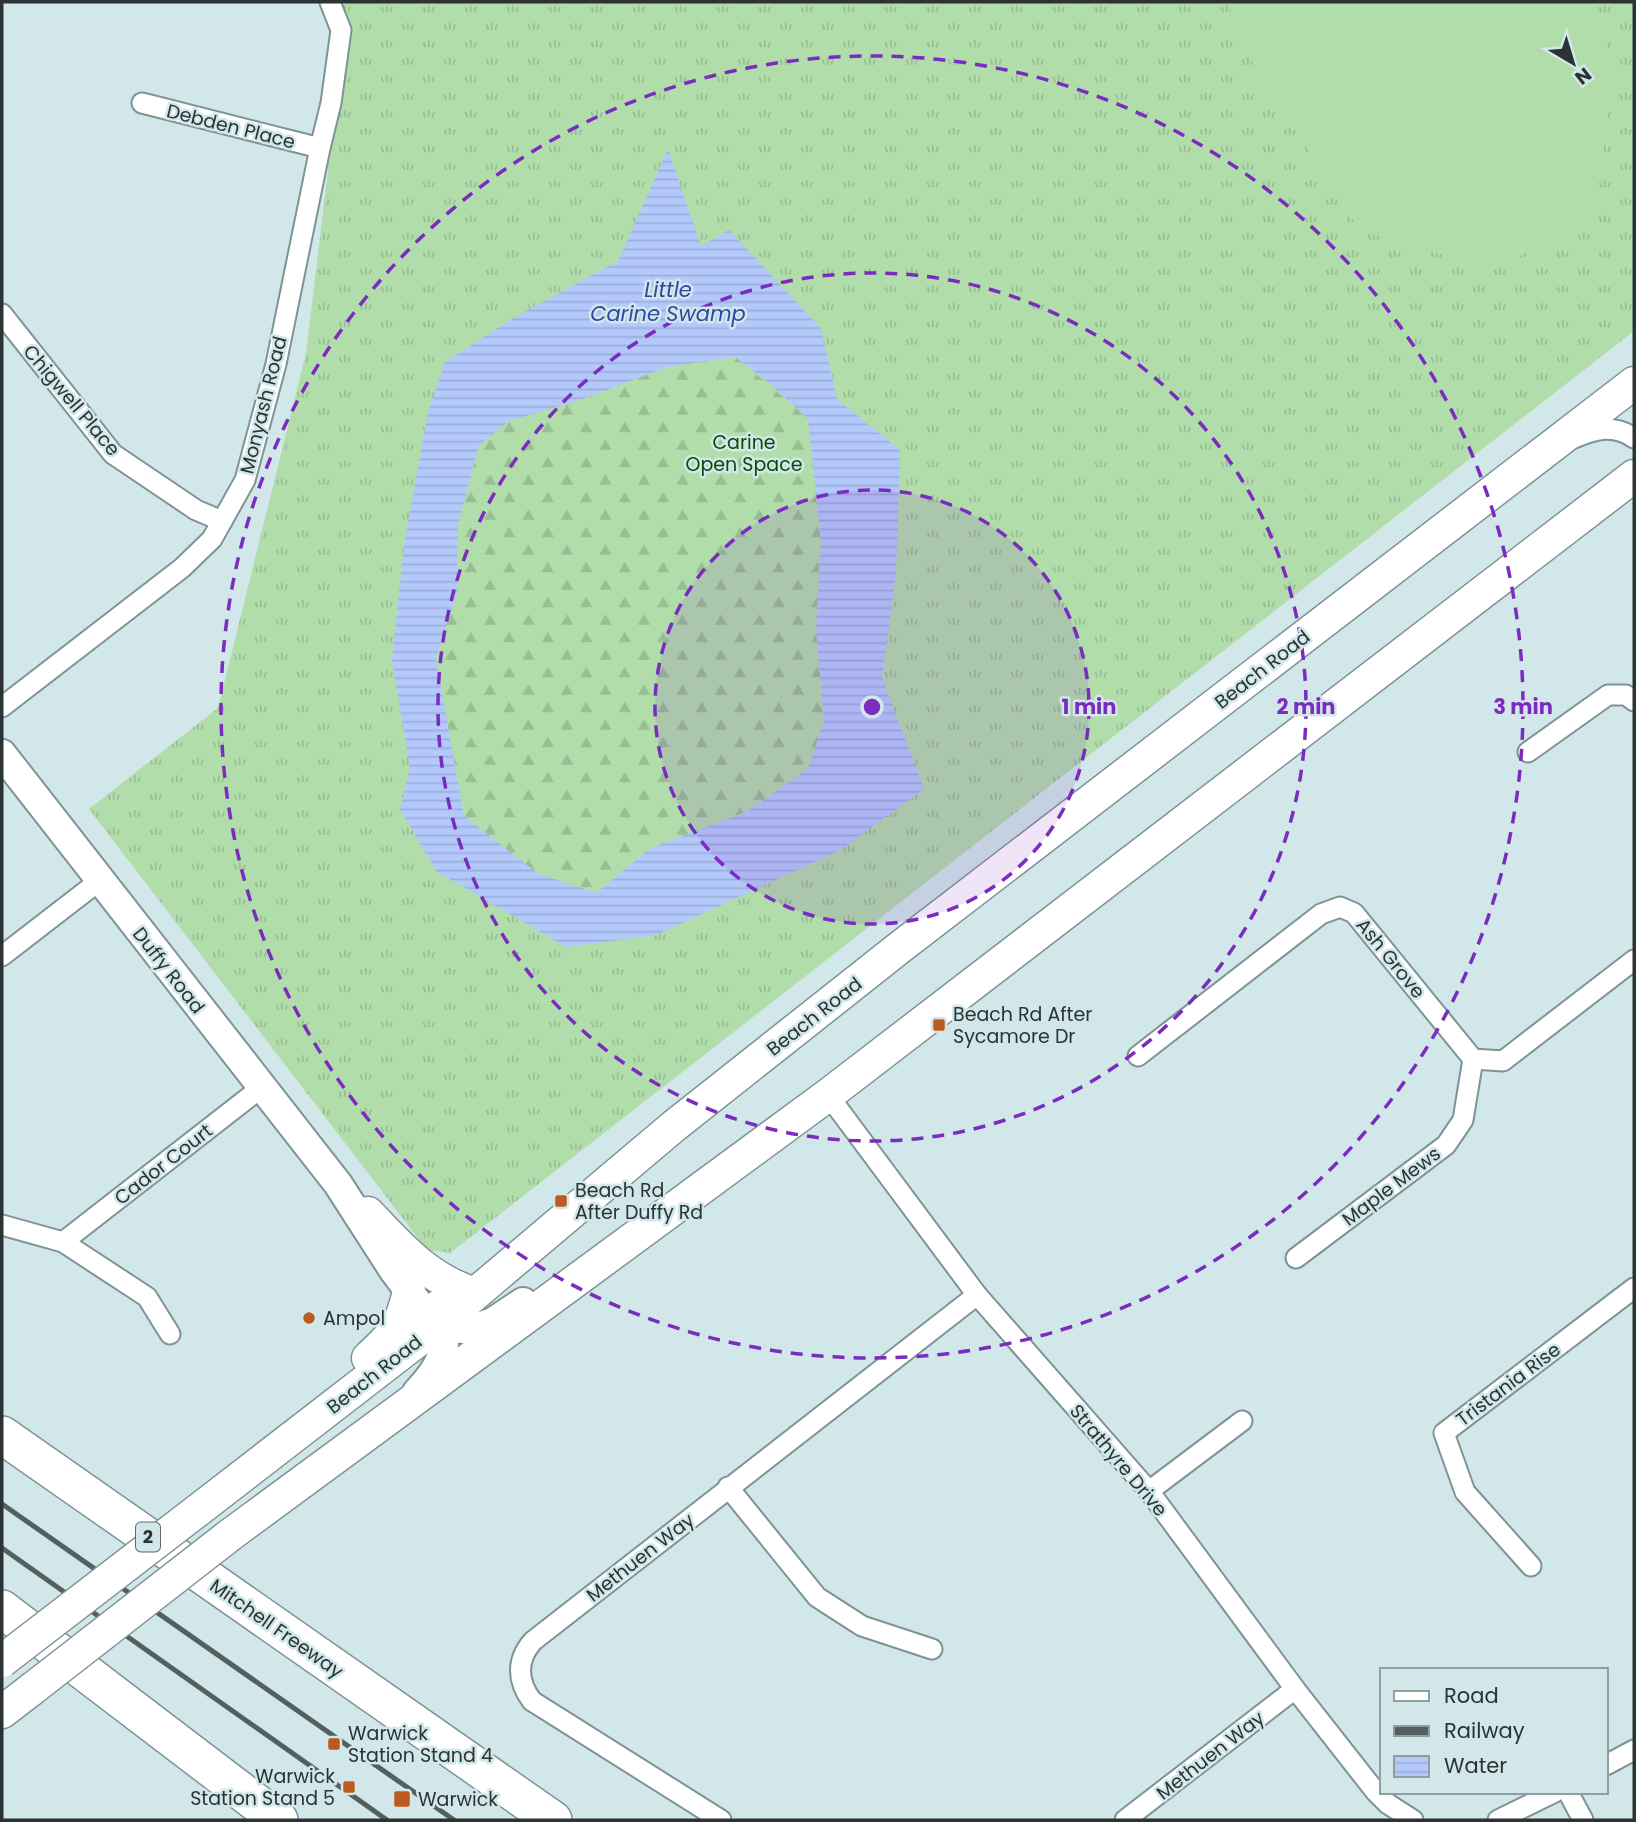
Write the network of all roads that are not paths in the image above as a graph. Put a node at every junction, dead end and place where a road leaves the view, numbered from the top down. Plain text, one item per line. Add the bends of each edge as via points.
1 (330, 2) edge
2 (142, 103) dead end
3 (320, 148) junction
4 (2, 314) edge
5 (1634, 383) edge
6 (1634, 438) edge
7 (1550, 447) junction
8 (1634, 476) edge
9 (222, 521) junction
10 (1634, 701) edge
11 (2, 707) edge
12 (1528, 752) dead end
13 (2, 754) edge
14 (99, 881) junction
15 (2, 956) edge
16 (1634, 960) edge
17 (1138, 1056) dead end
18 (1473, 1059) junction
19 (262, 1087) junction
20 (828, 1095) junction
21 (338, 1184) junction
22 (368, 1213) junction
23 (660, 1217) junction
24 (2, 1225) edge
25 (63, 1242) junction
26 (1296, 1258) dead end
27 (1634, 1288) edge
28 (409, 1292) junction
29 (475, 1294) junction
30 (977, 1295) junction
31 (443, 1321) junction
32 (170, 1334) dead end
33 (403, 1407) junction
34 (1242, 1421) dead end
35 (2, 1435) edge
36 (256, 1465) junction
37 (728, 1488) junction
38 (1149, 1491) junction
39 (1531, 1566) dead end
40 (2, 1609) edge
41 (932, 1649) dead end
42 (2, 1661) edge
43 (1296, 1689) junction
44 (2, 1712) edge
45 (1634, 1750) edge
46 (1608, 1764) edge
47 (1551, 1794) edge
48 (1569, 1794) edge
49 (279, 1820) edge
50 (552, 1820) edge
51 (721, 1820) edge
52 (1125, 1820) edge
53 (1413, 1820) edge
54 (1498, 1820) edge
55 (1583, 1820) edge

1 - 3 street, Monyash Road via 341,30
2 - 3 street, Debden Place
3 - 9 street, Monyash Road via 276,364 245,480
4 - 9 street, Chigwell Place via 113,454 196,510
5 - 7 main road, Beach Road
6 - 7 street via 1612,428
7 - 29 main road, Beach Road via 910,940 674,1126
8 - 20 main road
9 - 11 street, Monyash Road via 212,539 182,568
10 - 12 street via 1626,695 1608,695
13 - 14 main road, Duffy Road
14 - 15 street
14 - 19 main road, Duffy Road
16 - 18 street via 1503,1061
17 - 18 street, Ash Grove via 1321,914 1340,906 1354,913
18 - 26 street, Maple Mews via 1463,1120 1446,1145
19 - 21 main road, Duffy Road
19 - 25 street, Cador Court
20 - 23 main road
20 - 30 street, Strathyre Drive
21 - 22 main road, Duffy Road
21 - 28 main road, Duffy Road
22 - 29 main road via 439,1279
22 - 31 main road, Duffy Road via 435,1301
23 - 31 main road, Duffy Road via 605,1242 493,1322 461,1329
23 - 33 main road
24 - 25 street
25 - 32 street via 147,1297
27 - 39 street, Tristania Rise via 1444,1433 1465,1492
28 - 31 main road, Duffy Road via 424,1310
28 - 36 main road via 394,1334
29 - 31 main road, Beach Road
30 - 37 street, Methuen Way
30 - 38 street, Strathyre Drive
31 - 33 main road via 437,1370
31 - 36 main road, Beach Road
33 - 44 main road, bridge
34 - 38 street
35 - 50 highway, Mitchell Freeway / 2
36 - 42 main road, Beach Road, bridge
37 - 41 street via 817,1597 862,1626
37 - 51 street, Methuen Way via 533,1641 522,1658 520,1672 525,1692 541,1708
38 - 43 street, Strathyre Drive
40 - 49 highway
43 - 52 street, Methuen Way
43 - 53 street, Strathyre Drive via 1375,1791
45 - 46 street
47 - 54 street
48 - 55 street

